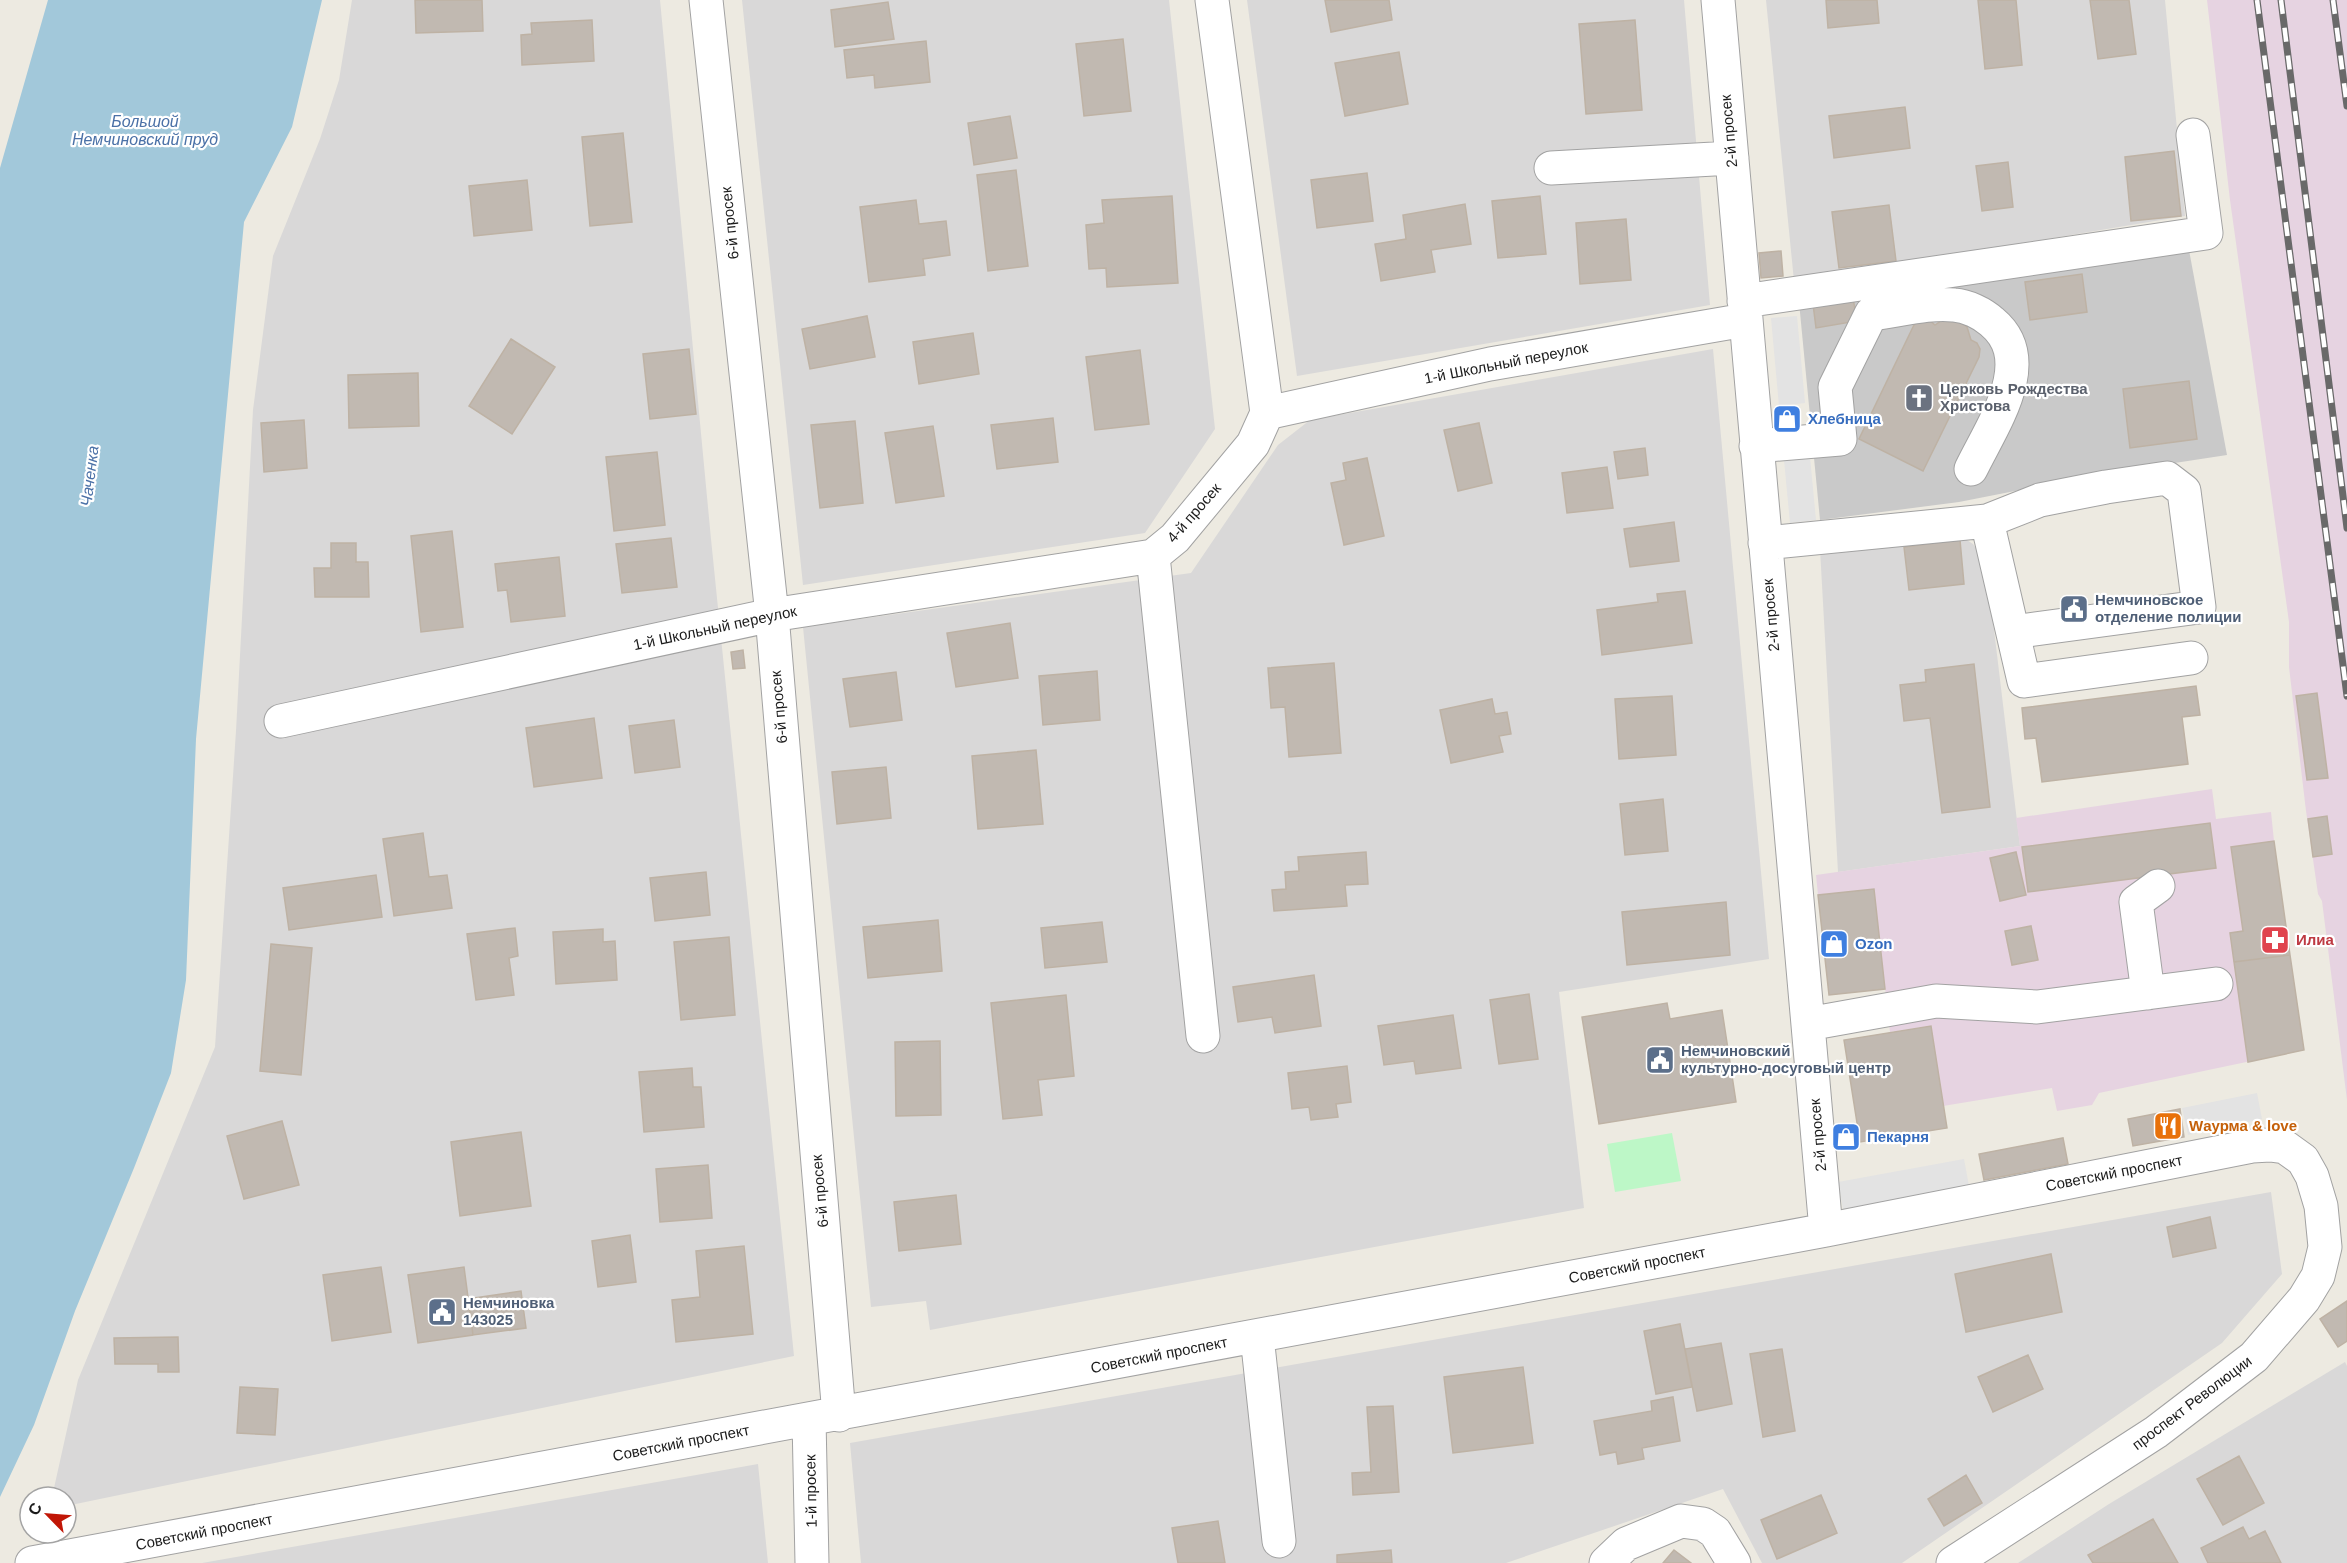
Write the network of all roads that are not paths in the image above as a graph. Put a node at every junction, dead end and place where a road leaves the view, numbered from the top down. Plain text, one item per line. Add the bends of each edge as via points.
1 (706, 0) edge
2 (1212, 0) edge
3 (1718, 0) edge
4 (2193, 135) dead end
5 (1732, 158) junction
6 (1551, 168) dead end
7 (1745, 310) junction
8 (1267, 413) junction
9 (1756, 446) junction
10 (1971, 469) dead end
11 (1987, 521) junction
12 (1765, 543) junction
13 (1153, 556) junction
14 (772, 615) junction
15 (2013, 632) junction
16 (2191, 658) dead end
17 (281, 721) dead end
18 (2158, 886) dead end
19 (2216, 984) dead end
20 (2148, 993) junction
21 (1808, 1024) junction
22 (1203, 1036) dead end
23 (2285, 1147) joint
24 (1826, 1230) junction
25 (1257, 1336) junction
26 (824, 1417) junction
27 (1279, 1541) dead end
28 (32, 1563) edge
29 (812, 1563) edge
30 (1606, 1563) edge
31 (1734, 1563) edge
32 (1953, 1563) edge

1 - 14 street, 6-й просек
2 - 8 street
3 - 5 street, 2-й просек
4 - 7 street, 1-й Школьный переулок via 2206,233
5 - 6 street
5 - 7 street, 2-й просек
7 - 8 street, 1-й Школьный переулок
7 - 9 street, 2-й просек
8 - 13 street, 4-й просек via 1253,444 1175,538
9 - 10 street via 1840,439 1835,387 1871,315 1955,305 1971,309 1999,328 2013,357 2007,396
9 - 12 street, 2-й просек
11 - 12 street
11 - 15 street
11 - 15 street via 2040,500 2106,487 2167,478 2184,490 2199,607
12 - 21 street, 2-й просек
13 - 14 street, 1-й Школьный переулок
13 - 22 street
14 - 17 street, 1-й Школьный переулок
14 - 26 street, 6-й просек
15 - 16 street via 2024,681
18 - 20 street via 2136,902
19 - 20 street
20 - 21 street via 2037,1007 1936,1001
21 - 24 street, 2-й просек
23 - 24 street, Советский проспект via 2252,1146
23 - 32 street, проспект Революции via 2303,1160 2321,1206 2325,1247 2318,1276 2304,1299 2254,1357 2156,1432
24 - 25 street, Советский проспект
25 - 26 street, Советский проспект
25 - 27 street
26 - 28 street, Советский проспект
26 - 29 street, 1-й просек
30 - 31 street via 1626,1544 1681,1521 1703,1524 1715,1532

